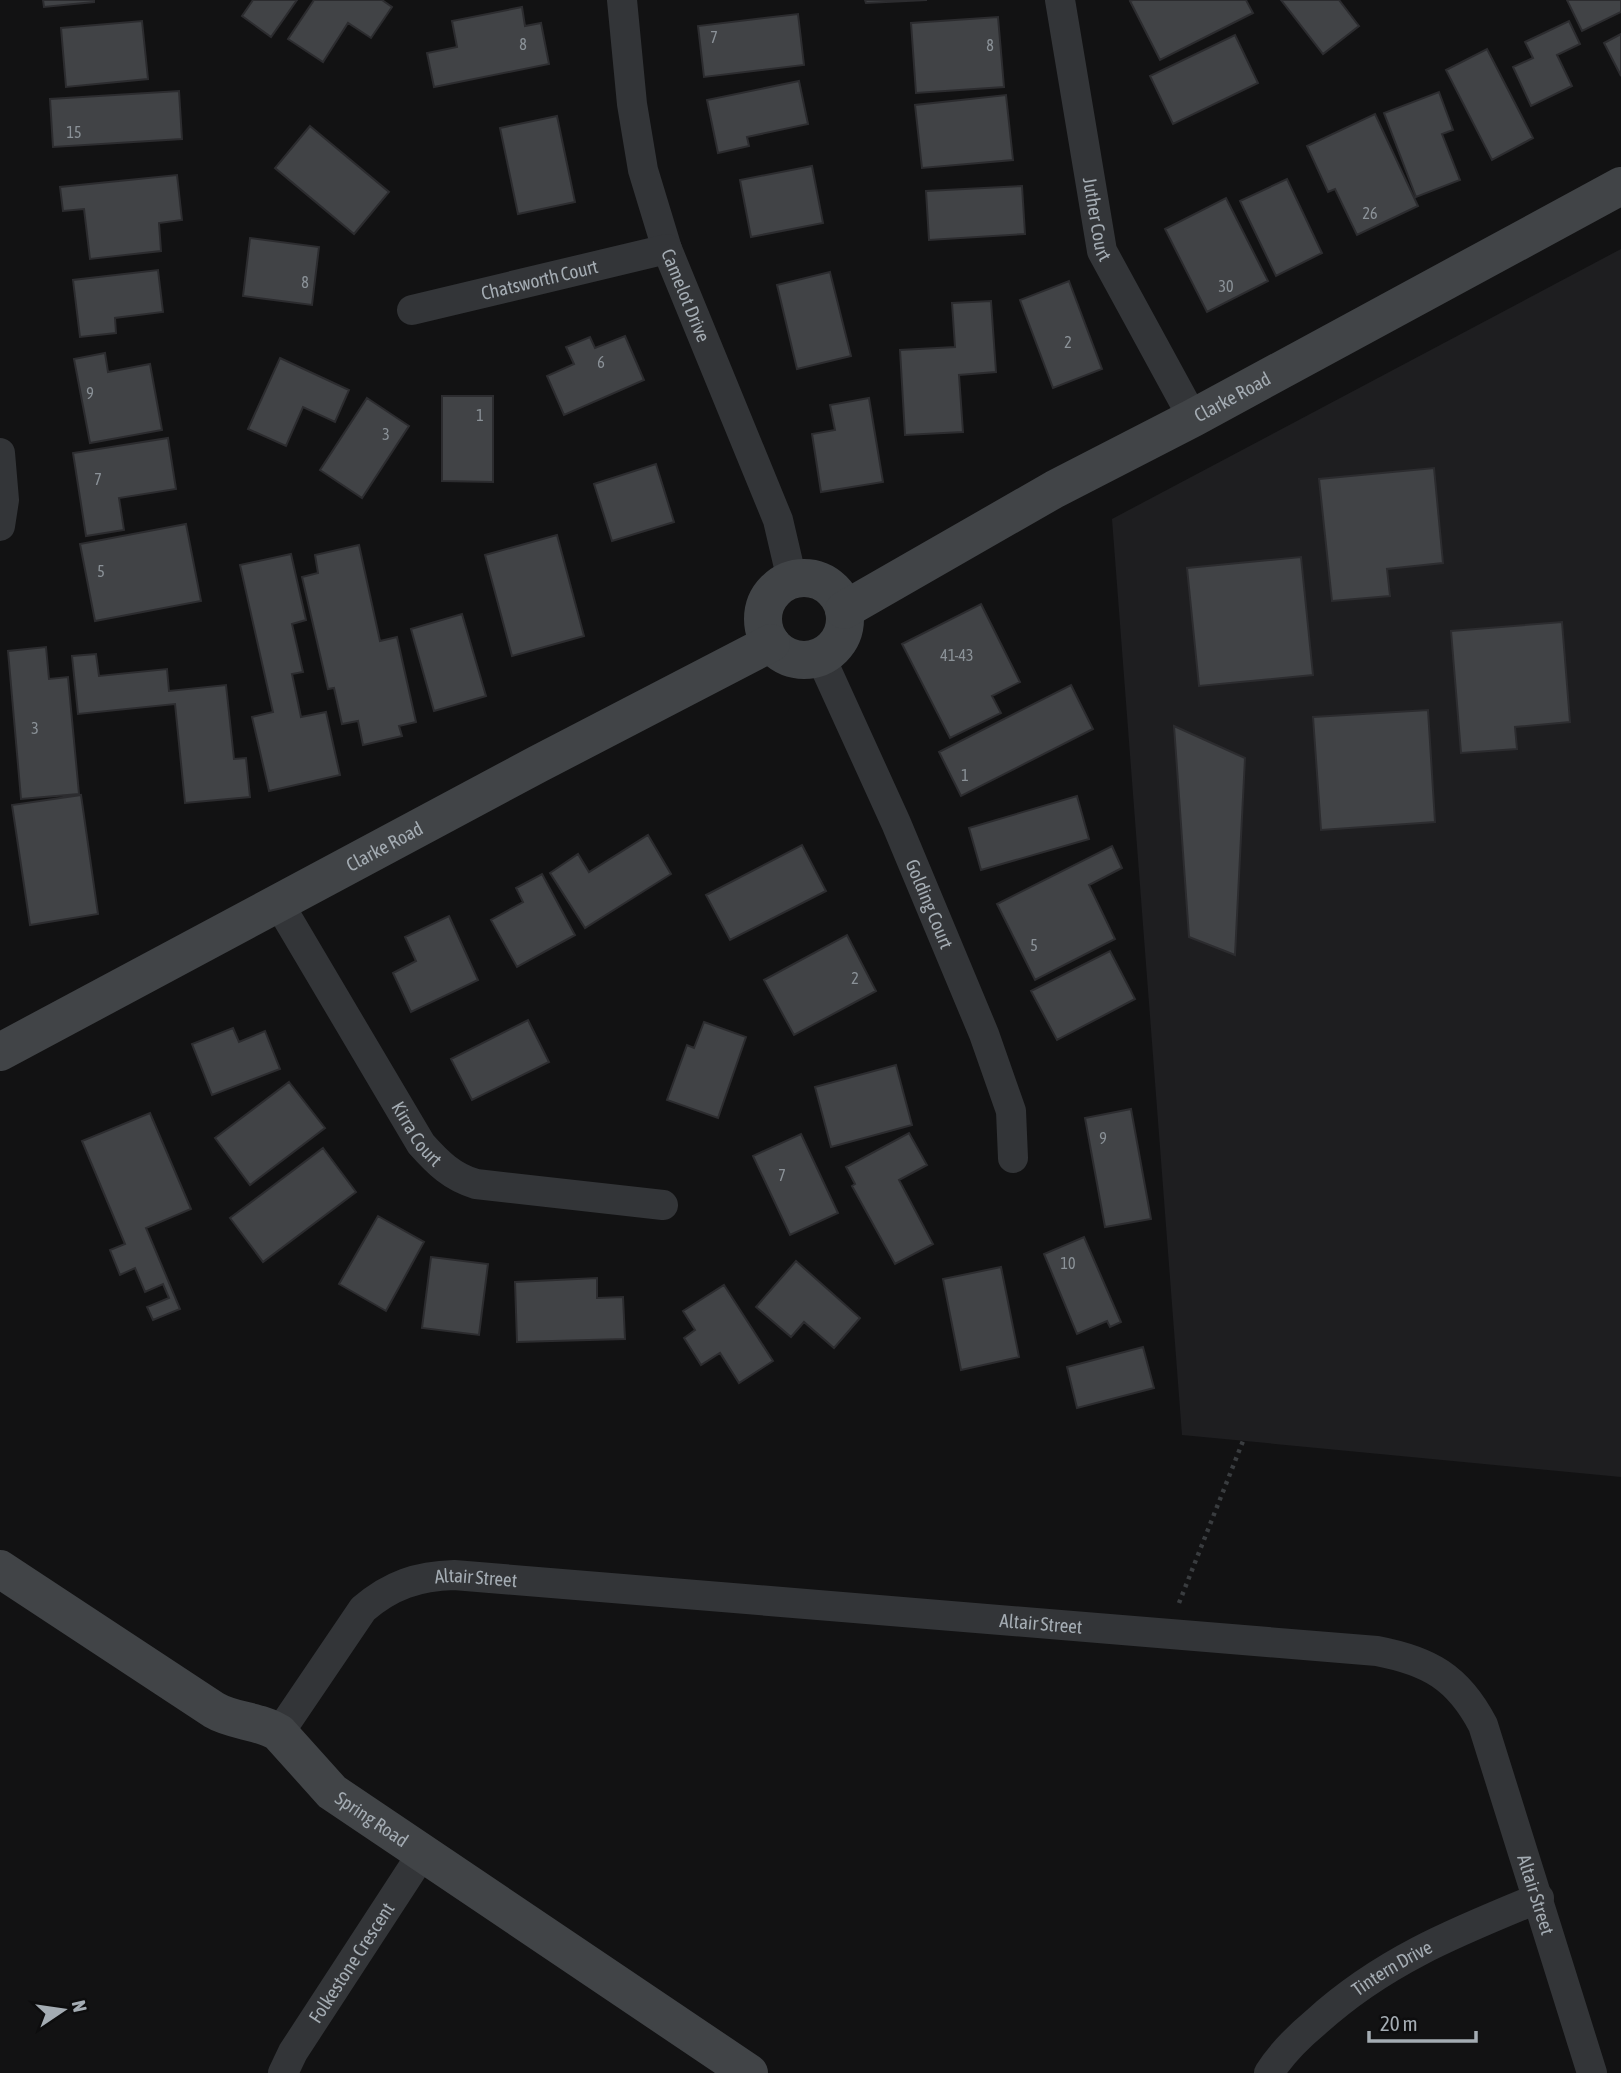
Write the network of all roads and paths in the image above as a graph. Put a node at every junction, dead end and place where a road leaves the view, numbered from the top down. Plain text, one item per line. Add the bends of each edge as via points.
1 (622, 0) edge
2 (1060, 0) edge
3 (1621, 186) edge
4 (667, 249) junction
5 (412, 310) dead end
6 (1193, 418) junction
7 (0, 453) edge
8 (0, 526) edge
9 (792, 580) junction
10 (844, 610) junction
11 (771, 643) junction
12 (820, 656) junction
13 (279, 904) junction
14 (0, 1052) edge
15 (1013, 1158) dead end
16 (663, 1205) dead end
17 (1243, 1441) dead end
18 (0, 1569) edge
19 (1167, 1634) junction
20 (279, 1733) junction
21 (422, 1854) junction
22 (1539, 1898) junction
23 (283, 2073) edge
24 (749, 2073) edge
25 (1269, 2073) edge
26 (1592, 2073) edge

1 - 4 street, Camelot Drive via 643,170
2 - 6 street, Juther Court via 1101,251
3 - 6 main road, Clarke Road
4 - 5 street, Chatsworth Court
4 - 9 street, Camelot Drive via 778,520
6 - 10 main road, Clarke Road via 1055,489
7 - 8 street via 4,500
9 - 10 main road via 818,580 830,587
9 - 11 main road via 771,594 765,606 765,632
10 - 12 main road via 840,638
11 - 12 main road via 794,658
11 - 13 main road, Clarke Road
12 - 15 street, Golding Court via 897,823 984,1034 1011,1111
13 - 14 main road, Clarke Road
13 - 16 street, Kirra Court via 421,1144 444,1168 476,1184
17 - 19 path
18 - 20 main road, Spring Road via 214,1710
19 - 20 street, Altair Street via 432,1576 394,1587 363,1609
19 - 22 street, Altair Street via 1377,1651 1401,1655 1440,1673 1471,1701 1483,1725
20 - 21 main road, Spring Road via 332,1792
21 - 23 street, Folkestone Crescent
21 - 24 main road, Spring Road
22 - 25 street, Tintern Drive via 1393,1964 1344,1996
22 - 26 street, Altair Street

